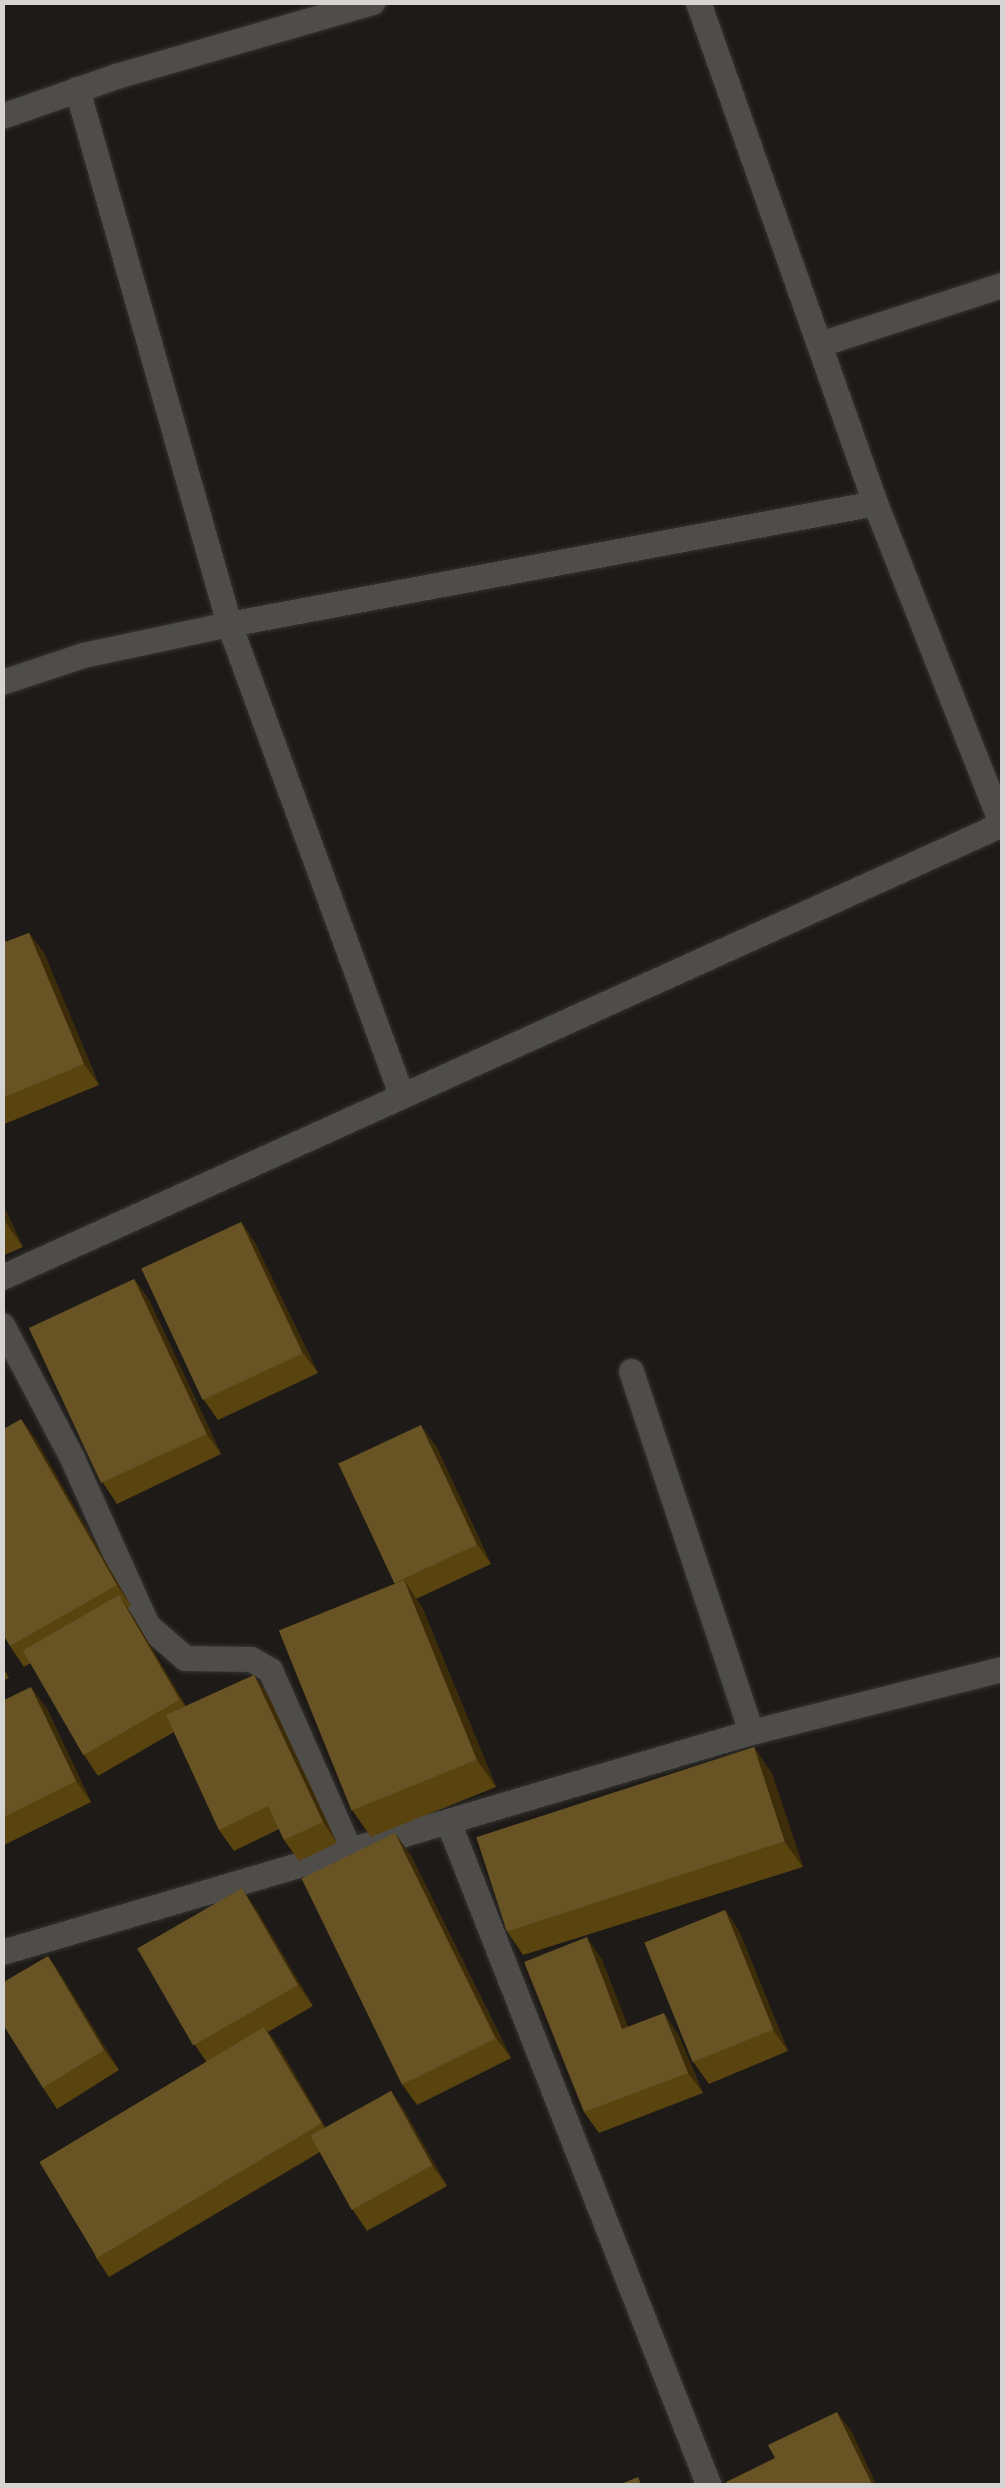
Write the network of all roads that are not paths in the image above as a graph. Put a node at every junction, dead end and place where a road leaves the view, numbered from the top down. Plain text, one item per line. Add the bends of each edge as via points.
1 (374, 2) edge
2 (698, 2) edge
3 (78, 89) junction
4 (2, 116) edge
5 (1002, 285) edge
6 (824, 343) junction
7 (875, 503) junction
8 (230, 624) junction
9 (2, 682) edge
10 (1002, 825) edge
11 (401, 1094) junction
12 (2, 1278) edge
13 (2, 1324) edge
14 (631, 1371) dead end
15 (1002, 1669) edge
16 (752, 1732) junction
17 (449, 1824) junction
18 (350, 1854) junction
19 (2, 1952) edge
20 (709, 2486) edge

1 - 3 street
2 - 6 street
3 - 4 street
3 - 8 street
5 - 6 street
6 - 7 street
7 - 8 street
7 - 10 street
8 - 9 street via 83,655
8 - 11 street
10 - 11 street
11 - 12 street
13 - 18 street via 147,1625 186,1658 251,1659 270,1670
14 - 16 street
15 - 16 street
16 - 17 street
17 - 18 street
17 - 20 street
18 - 19 street

